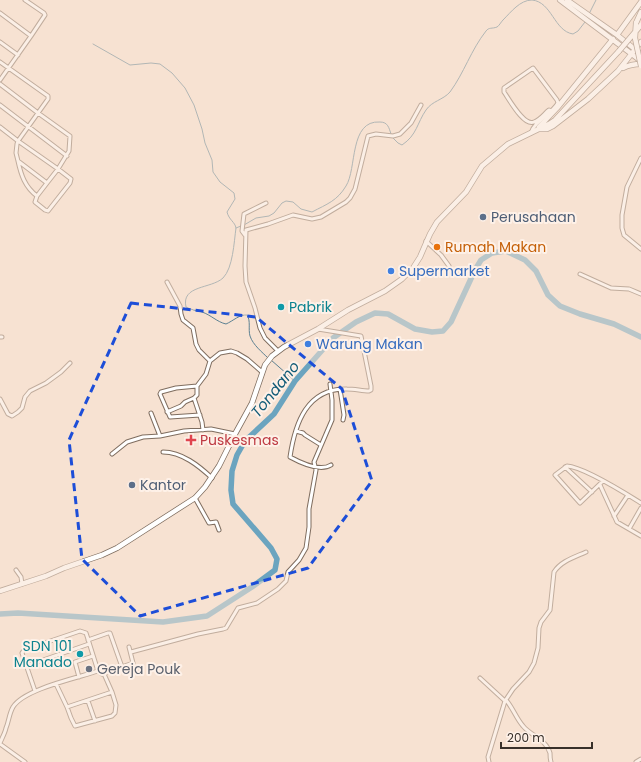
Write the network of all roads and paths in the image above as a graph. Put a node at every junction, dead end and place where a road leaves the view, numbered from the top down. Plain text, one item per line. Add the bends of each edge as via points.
1 (25, 0) edge
2 (560, 0) edge
3 (567, 1) edge
4 (641, 2) edge
5 (641, 12) edge
6 (0, 13) edge
7 (639, 24) edge
8 (602, 28) junction
9 (617, 35) junction
10 (31, 36) junction
11 (613, 39) junction
12 (0, 42) edge
13 (641, 42) edge
14 (635, 50) junction
15 (641, 54) edge
16 (18, 55) junction
17 (632, 55) junction
18 (0, 62) edge
19 (641, 64) edge
20 (9, 68) junction
21 (618, 71) junction
22 (0, 80) edge
23 (0, 84) edge
24 (0, 105) edge
25 (421, 105) dead end
26 (552, 111) junction
27 (38, 113) junction
28 (0, 126) edge
29 (28, 127) junction
30 (535, 131) junction
31 (18, 141) junction
32 (67, 156) junction
33 (641, 158) edge
34 (18, 161) junction
35 (27, 168) junction
36 (58, 169) junction
37 (22, 176) junction
38 (47, 183) junction
39 (37, 196) junction
40 (266, 203) dead end
41 (245, 237) junction
42 (426, 241) junction
43 (641, 249) edge
44 (449, 266) dead end
45 (580, 274) dead end
46 (168, 282) dead end
47 (641, 294) edge
48 (318, 329) junction
49 (278, 351) junction
50 (210, 361) junction
51 (70, 363) dead end
52 (262, 372) junction
53 (330, 384) dead end
54 (197, 386) junction
55 (340, 389) junction
56 (330, 390) junction
57 (194, 398) junction
58 (0, 399) edge
59 (167, 412) junction
60 (151, 413) dead end
61 (200, 414) junction
62 (343, 420) dead end
63 (203, 430) junction
64 (296, 430) junction
65 (235, 434) junction
66 (160, 436) junction
67 (321, 445) junction
68 (163, 452) dead end
69 (112, 454) dead end
70 (331, 465) dead end
71 (314, 466) junction
72 (565, 466) junction
73 (212, 478) junction
74 (603, 481) junction
75 (600, 485) junction
76 (592, 492) junction
77 (628, 495) junction
78 (195, 498) junction
79 (641, 503) edge
80 (641, 508) edge
81 (614, 516) junction
82 (629, 529) junction
83 (219, 530) dead end
84 (641, 536) edge
85 (586, 552) dead end
86 (16, 570) dead end
87 (22, 584) junction
88 (0, 591) edge
89 (89, 642) junction
90 (129, 647) dead end
91 (131, 652) junction
92 (93, 656) junction
93 (26, 666) junction
94 (122, 667) junction
95 (98, 672) junction
96 (104, 674) junction
97 (79, 677) junction
98 (480, 678) dead end
99 (56, 684) junction
100 (35, 691) junction
101 (112, 692) junction
102 (505, 700) junction
103 (88, 701) junction
104 (67, 707) junction
105 (95, 721) junction
106 (0, 743) edge
107 (641, 759) edge
108 (25, 762) edge
109 (489, 762) edge
110 (551, 762) edge
111 (636, 762) edge

1 - 10 street via 45,15
2 - 3 highway
3 - 8 highway
4 - 9 highway
5 - 7 highway
6 - 10 street
7 - 19 highway, bridge via 635,38
7 - 30 highway, bridge via 604,68 558,117
8 - 9 highway
8 - 11 highway
9 - 14 highway
10 - 16 street
11 - 17 highway
11 - 30 highway
12 - 16 street
13 - 14 highway
14 - 15 highway
14 - 17 highway
16 - 20 street
17 - 19 highway
17 - 21 highway
18 - 20 street
19 - 21 highway via 627,66
20 - 22 street
20 - 27 street via 48,96
21 - 30 highway via 553,126
23 - 27 street
24 - 29 street
25 - 41 street via 411,123 400,134 371,134 367,137 355,189 346,202 321,217 312,219 293,215 248,229
26 - 26 street via 558,103 557,100 533,68 504,88 504,92 523,120 533,123 549,110
26 - 30 street via 535,125
27 - 29 street
27 - 32 street via 70,136
28 - 31 street
29 - 31 street
29 - 32 street
30 - 42 highway via 503,148 482,166 466,192 437,222
31 - 34 street
31 - 36 street
32 - 36 street
33 - 43 street via 627,187 622,215 624,234
34 - 35 street
34 - 37 street
35 - 37 street
35 - 38 street
36 - 38 street
36 - 39 street via 71,181 48,211 35,202
37 - 39 street via 28,188
38 - 39 street
40 - 41 street via 244,214 242,231
41 - 49 street via 246,282 256,308 258,324
42 - 44 street
42 - 48 highway via 416,263 402,279
45 - 47 street via 611,288 629,289
46 - 50 street via 180,306 180,314 193,328 199,350
48 - 49 highway
48 - 55 street via 361,336 371,390
49 - 52 highway via 267,362
50 - 52 street via 220,353 231,351 247,359
50 - 54 street via 206,374
51 - 58 street via 46,383 30,392 22,408 12,416 8,414
52 - 65 highway via 254,399
53 - 56 street
54 - 57 street via 197,395
54 - 59 street via 161,392
55 - 56 street
55 - 62 street
56 - 64 street via 305,409
56 - 67 street via 332,420
57 - 59 street
57 - 61 street
59 - 61 street via 170,417
60 - 66 street
61 - 63 street
63 - 65 street
63 - 66 street
64 - 67 street
64 - 71 street via 290,457
65 - 73 highway
66 - 69 street via 132,440
67 - 71 street
68 - 73 street via 180,456
70 - 71 street via 326,468
71 - 91 street via 316,470 309,509 307,543 281,586 256,603 238,608 226,628
72 - 74 street via 577,468
72 - 76 street
72 - 76 street via 555,474 580,503
73 - 78 highway
74 - 75 street
74 - 77 street
75 - 76 street
75 - 81 street
77 - 79 street
77 - 81 street
78 - 83 street via 209,523 216,522
78 - 87 highway via 117,548
80 - 82 street
81 - 82 street via 618,523
82 - 84 street
85 - 102 street via 558,567 554,572 550,610 539,628 534,663
86 - 87 street
87 - 88 highway
89 - 92 street
89 - 93 street
89 - 93 street via 86,633 80,631 24,650 22,653
89 - 94 street via 110,633
90 - 91 street
91 - 94 street via 134,662
92 - 95 street
92 - 97 street via 75,662
93 - 100 street
94 - 96 street
95 - 96 street
95 - 97 street
96 - 101 street
97 - 99 street
98 - 102 street
99 - 100 street
99 - 104 street
100 - 106 street via 13,706
101 - 103 street
101 - 105 street via 116,705 115,713
102 - 109 street via 488,757
102 - 110 street via 513,708 523,727 546,746
103 - 104 street
103 - 105 street
104 - 105 street via 75,726
106 - 108 street
107 - 111 street

